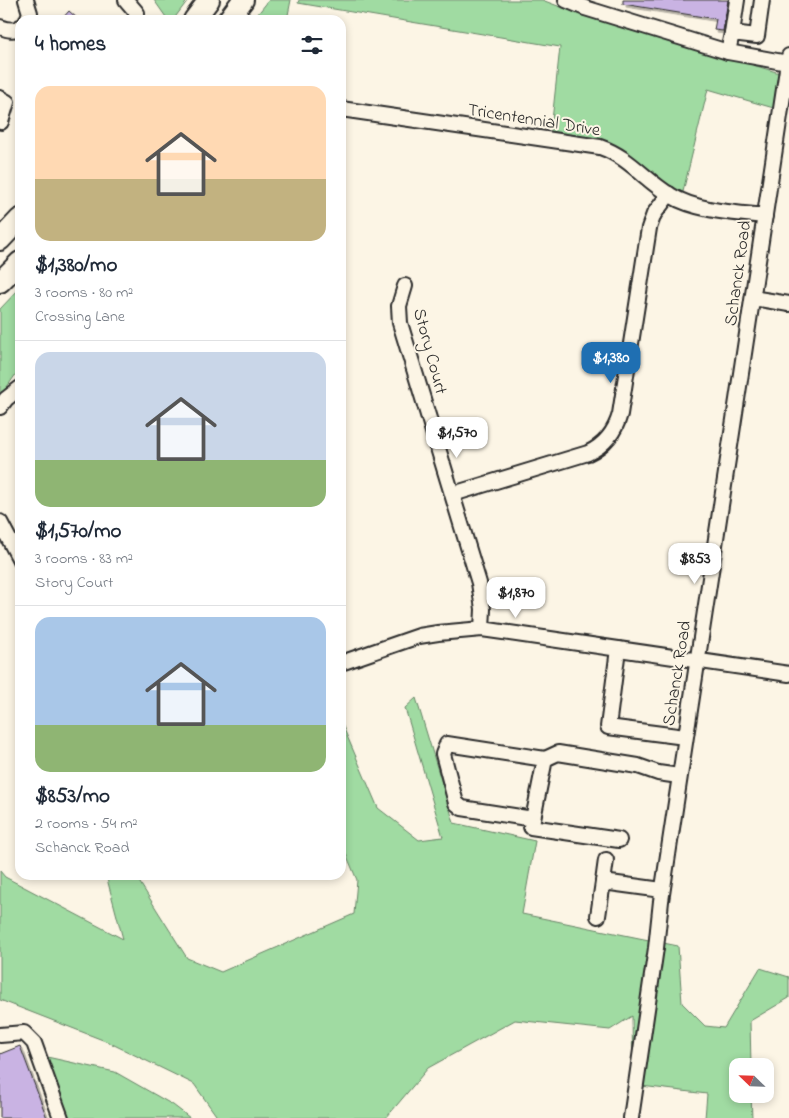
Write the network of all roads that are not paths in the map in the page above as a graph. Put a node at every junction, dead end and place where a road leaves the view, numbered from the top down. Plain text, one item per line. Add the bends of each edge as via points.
1 (126, 0) edge
2 (209, 0) edge
3 (243, 0) edge
4 (566, 0) edge
5 (737, 0) edge
6 (762, 0) edge
7 (138, 15) edge
8 (198, 15) edge
9 (232, 15) edge
10 (0, 27) edge
11 (15, 29) edge
12 (732, 33) junction
13 (728, 52) junction
14 (788, 60) edge
15 (0, 98) edge
16 (346, 110) edge
17 (1, 122) edge
18 (669, 194) junction
19 (764, 216) junction
20 (15, 224) edge
21 (0, 240) edge
22 (15, 267) edge
23 (0, 282) edge
24 (405, 286) dead end
25 (753, 298) junction
26 (789, 304) edge
27 (15, 392) edge
28 (0, 407) edge
29 (453, 494) junction
30 (0, 522) edge
31 (15, 550) edge
32 (482, 629) junction
33 (618, 649) junction
34 (697, 660) junction
35 (346, 661) edge
36 (789, 674) edge
37 (685, 737) junction
38 (545, 759) junction
39 (679, 776) junction
40 (533, 819) junction
41 (619, 840) dead end
42 (606, 860) dead end
43 (603, 882) junction
44 (662, 890) junction
45 (598, 916) dead end
46 (0, 1035) edge
47 (61, 1118) edge
48 (631, 1118) edge

1 - 7 street
2 - 8 highway
3 - 9 highway
4 - 13 street
5 - 12 street
6 - 12 street via 756,36
10 - 11 street
12 - 13 street
13 - 14 street
14 - 19 street, Schanck Road
15 - 17 street via 7,102
16 - 18 street, Tricentennial Drive via 600,147 621,156
18 - 19 street, Tricentennial Drive via 689,205
18 - 29 street via 654,214 649,228 620,414 612,434 588,453
19 - 25 street, Schanck Road
20 - 21 highway
22 - 23 highway
24 - 29 street, Story Court via 399,306 400,323
25 - 26 street
25 - 34 street, Schanck Road
27 - 28 street
29 - 32 street, Story Court via 479,583
30 - 31 street
32 - 33 street
32 - 35 street via 419,636
33 - 34 street
33 - 37 street via 608,727
34 - 36 street
34 - 37 street, Schanck Road
37 - 39 street, Schanck Road
38 - 39 street via 558,753
38 - 40 street
38 - 40 street via 447,744 443,754 456,803 462,808
39 - 44 street, Schanck Road
40 - 41 street via 531,827
42 - 43 street
43 - 44 street
43 - 45 street
44 - 48 street, Schanck Road
46 - 47 street via 24,1033 34,1043

